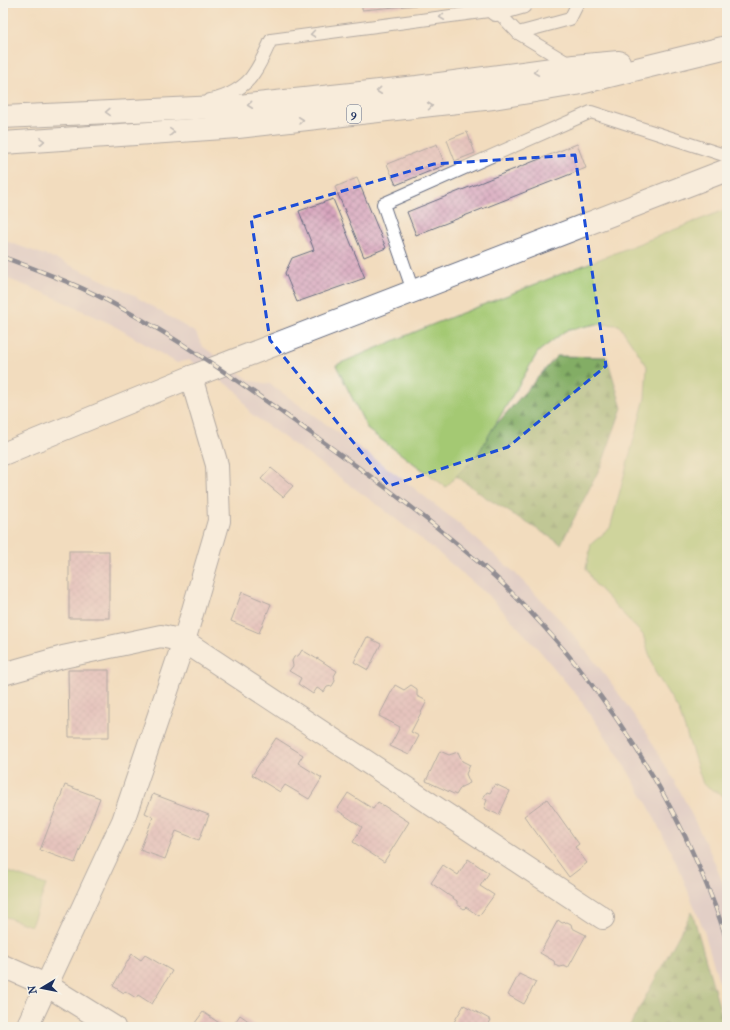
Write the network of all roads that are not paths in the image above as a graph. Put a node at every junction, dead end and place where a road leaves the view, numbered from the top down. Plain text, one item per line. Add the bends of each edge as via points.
1 (520, 3) edge
2 (578, 3) edge
3 (496, 10) junction
4 (518, 33) junction
5 (727, 47) edge
6 (700, 54) junction
7 (574, 66) junction
8 (147, 111) junction
9 (3, 117) edge
10 (3, 143) edge
11 (727, 156) edge
12 (727, 170) edge
13 (414, 291) junction
14 (191, 377) junction
15 (3, 454) edge
16 (184, 641) junction
17 (3, 674) edge
18 (603, 918) dead end
19 (3, 966) edge
20 (48, 986) junction
21 (27, 1027) edge
22 (114, 1027) edge

1 - 3 street
2 - 4 lane via 570,19
3 - 4 lane
3 -> 8 lane via 271,40 254,75 232,92 217,99
4 - 7 lane
5 - 6 street, 9
6 - 7 street, 9
10 -> 6 street, 9 via 238,127 493,98 576,84
7 -> 8 street, 9 via 418,87 239,106
8 -> 9 street, 9
11 - 13 lane via 591,112 383,204
12 - 13 street
13 - 14 street
14 - 15 street
14 - 16 street via 217,465 219,521
16 - 17 street via 161,636 63,657
16 - 18 street
16 - 20 street via 124,821
19 - 20 street
20 - 21 street
20 - 22 street

